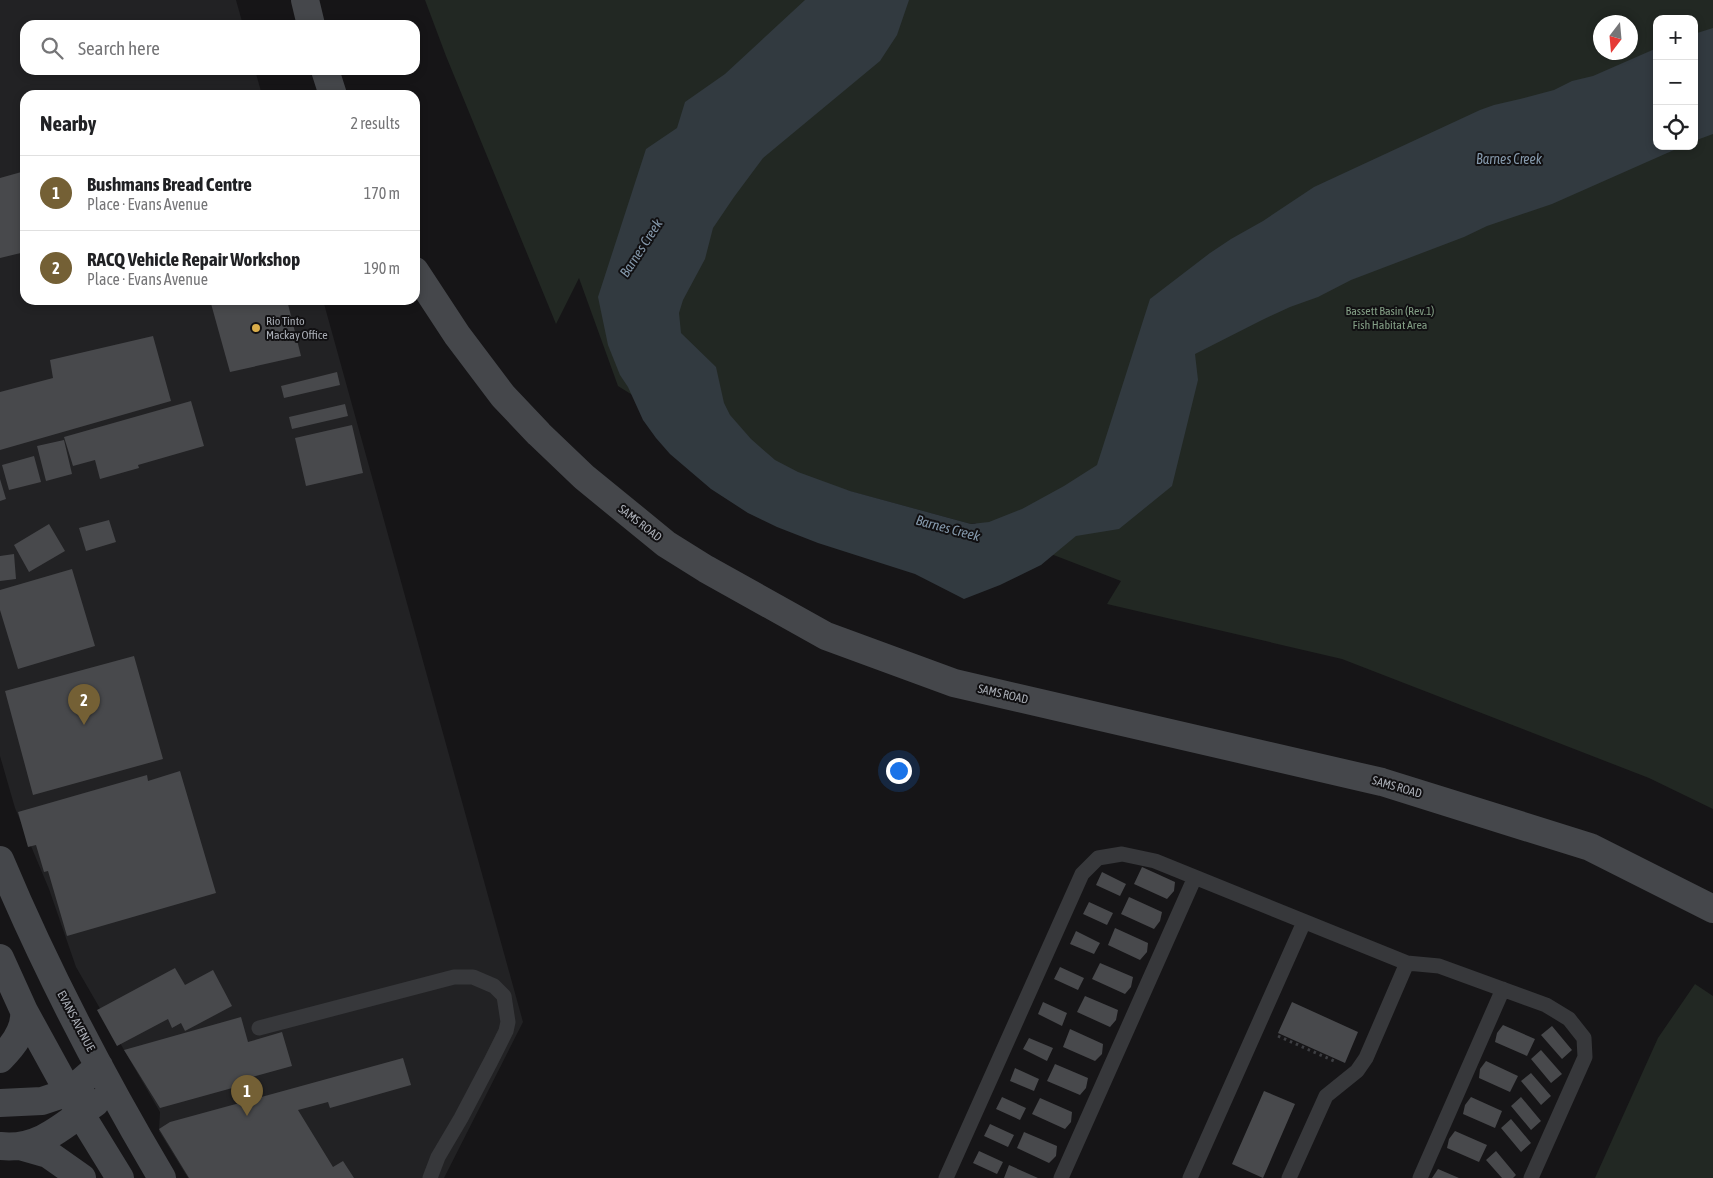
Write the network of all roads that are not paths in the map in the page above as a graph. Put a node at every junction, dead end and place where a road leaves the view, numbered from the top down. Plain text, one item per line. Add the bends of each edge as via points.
1 (305, 0) edge
2 (311, 20) edge
3 (327, 75) edge
4 (331, 90) edge
5 (420, 280) edge
6 (0, 860) edge
7 (1195, 877) junction
8 (1713, 909) edge
9 (1304, 922) junction
10 (0, 958) edge
11 (1407, 963) junction
12 (1503, 989) junction
13 (24, 1011) junction
14 (259, 1028) dead end
15 (0, 1059) edge
16 (99, 1066) junction
17 (112, 1090) junction
18 (0, 1102) edge
19 (75, 1102) junction
20 (10, 1146) edge
21 (82, 1178) edge
22 (120, 1178) edge
23 (162, 1178) edge
24 (430, 1178) edge
25 (946, 1178) edge
26 (1061, 1178) edge
27 (1190, 1178) edge
28 (1289, 1178) edge
29 (1420, 1178) edge
30 (1531, 1178) edge

1 - 2 main road
3 - 4 main road
5 - 8 main road, SAMS ROAD via 504,396 584,478 666,544 826,636 954,683 1382,782 1590,848
6 - 16 main road, EVANS AVENUE via 45,962
7 - 9 lane
7 - 25 lane via 1155,861 1122,854 1098,858 1082,874
7 - 26 lane
9 - 11 lane
9 - 27 lane
10 - 13 main road
11 - 12 lane via 1439,966
11 - 28 lane via 1366,1058 1357,1071 1326,1096
12 - 29 lane
12 - 30 lane via 1546,1005 1570,1019 1584,1038 1585,1057
13 - 15 main road via 20,1032
13 - 19 main road
14 - 24 lane via 454,977 473,977 489,982 500,991 506,1001 508,1026
16 - 17 main road, EVANS AVENUE
16 - 19 main road
17 - 19 main road
17 - 23 main road, EVANS AVENUE
18 - 19 main road
19 - 20 main road via 46,1138
19 - 22 main road
20 - 21 main road via 48,1154

